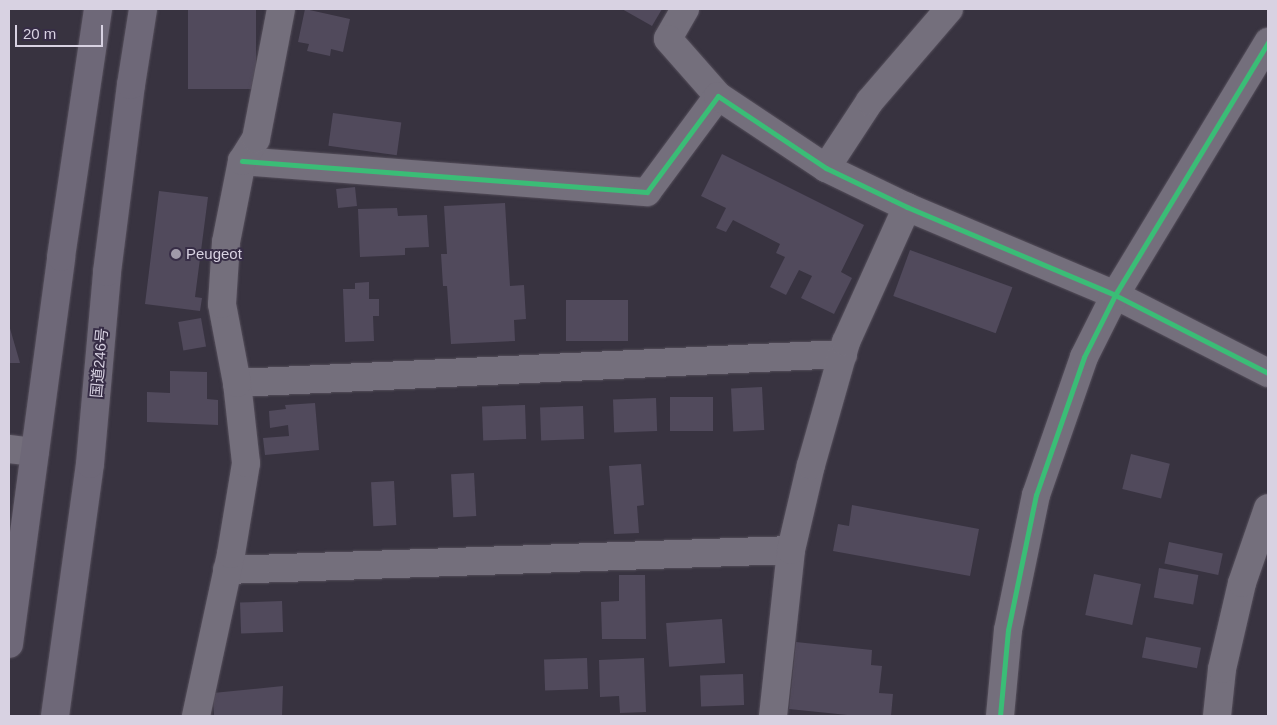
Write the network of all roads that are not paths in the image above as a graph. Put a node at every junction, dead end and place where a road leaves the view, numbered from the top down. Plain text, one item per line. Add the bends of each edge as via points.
1 (98, 9) edge
2 (143, 9) edge
3 (281, 9) edge
4 (686, 9) edge
5 (949, 9) edge
6 (1268, 42) edge
7 (718, 96) junction
8 (242, 161) junction
9 (826, 168) junction
10 (907, 206) junction
11 (1114, 295) junction
12 (843, 354) junction
13 (1268, 373) edge
14 (237, 383) junction
15 (9, 449) edge
16 (35, 452) junction
17 (1268, 508) edge
18 (790, 550) junction
19 (20, 563) junction
20 (227, 570) junction
21 (9, 618) edge
22 (9, 644) edge
23 (55, 716) edge
24 (196, 716) edge
25 (773, 716) edge
26 (1000, 716) edge
27 (1217, 716) edge

1 - 16 highway
2 - 23 highway, 国道246号 via 107,272 90,464
3 - 8 street via 256,140
4 - 7 street via 668,39
5 - 9 street via 870,100
6 - 11 street
7 - 8 street via 647,192
7 - 9 street
8 - 14 street via 226,242 222,304
9 - 10 street
10 - 11 street
10 - 12 street
11 - 13 street
11 - 26 street via 1084,357 1036,495 1008,630
12 - 14 street
12 - 18 street
14 - 20 street via 246,463
15 - 16 street
16 - 19 highway
17 - 27 street via 1242,583 1222,670
18 - 20 street
18 - 25 street
19 - 21 highway
19 - 22 highway
20 - 24 street

